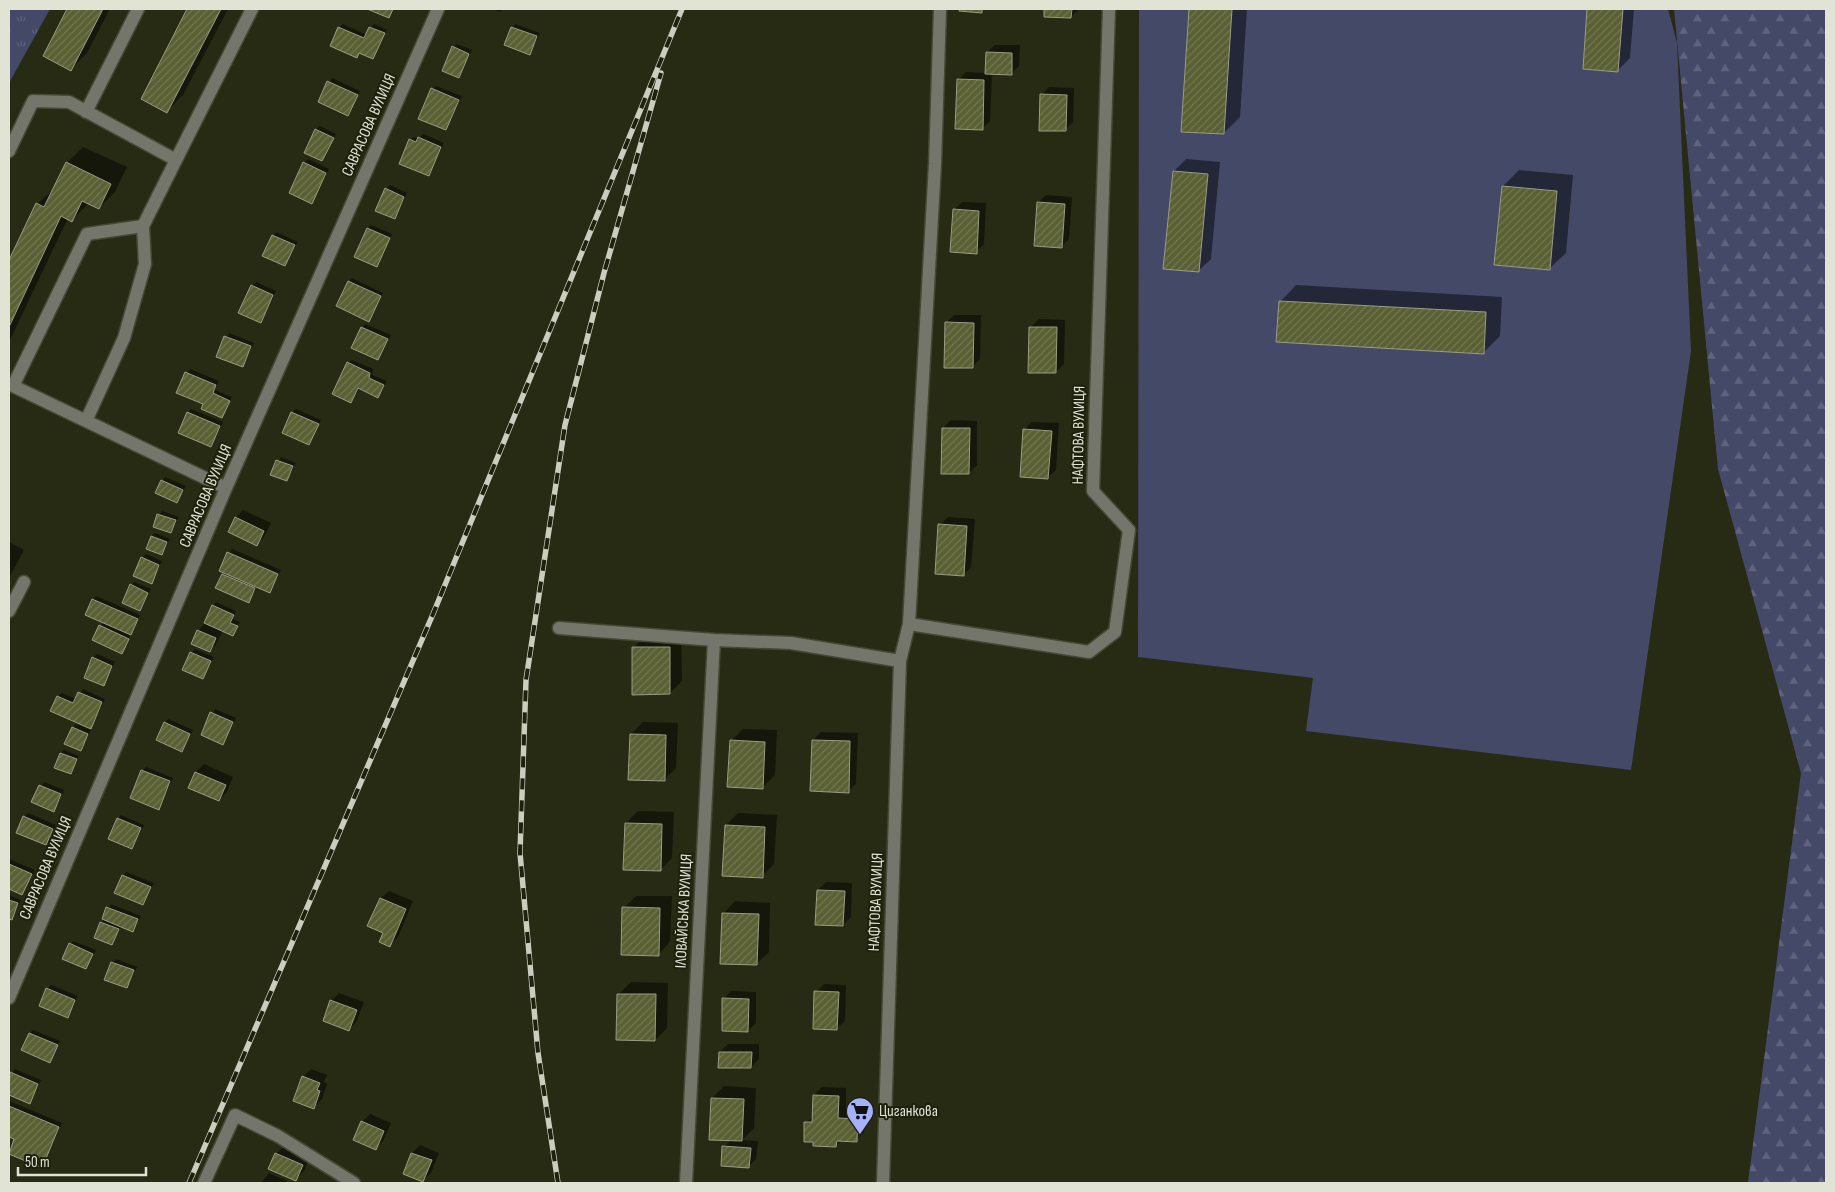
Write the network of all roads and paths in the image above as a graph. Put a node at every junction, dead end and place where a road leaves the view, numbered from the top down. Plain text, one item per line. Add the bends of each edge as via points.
1 (138, 9) edge
2 (252, 9) edge
3 (438, 9) edge
4 (940, 9) edge
5 (1109, 9) edge
6 (86, 112) junction
7 (9, 151) edge
8 (176, 160) junction
9 (143, 226) junction
10 (86, 420) junction
11 (226, 488) junction
12 (24, 582) dead end
13 (9, 611) edge
14 (909, 624) junction
15 (559, 628) dead end
16 (714, 640) junction
17 (900, 661) junction
18 (9, 998) edge
19 (204, 1183) edge
20 (354, 1183) edge
21 (686, 1183) edge
22 (883, 1183) edge

1 - 6 street
2 - 8 street
3 - 11 street, САВРАСОВА ВУЛИЦЯ
4 - 14 street, НАФТОВА ВУЛИЦЯ
5 - 14 street, НАФТОВА ВУЛИЦЯ via 1093,491 1129,530 1115,632 1089,652
6 - 7 street via 69,102 33,101
6 - 8 street
8 - 9 street
9 - 10 street via 145,264 124,338
9 - 10 street via 87,234 14,386
10 - 11 street
11 - 18 street, САВРАСОВА ВУЛИЦЯ
12 - 13 street
14 - 17 street, НАФТОВА ВУЛИЦЯ
15 - 16 street
16 - 17 street via 791,643
16 - 21 street, ІЛОВАЙСЬКА ВУЛИЦЯ
17 - 22 street, НАФТОВА ВУЛИЦЯ
19 - 20 street via 235,1115 278,1136

